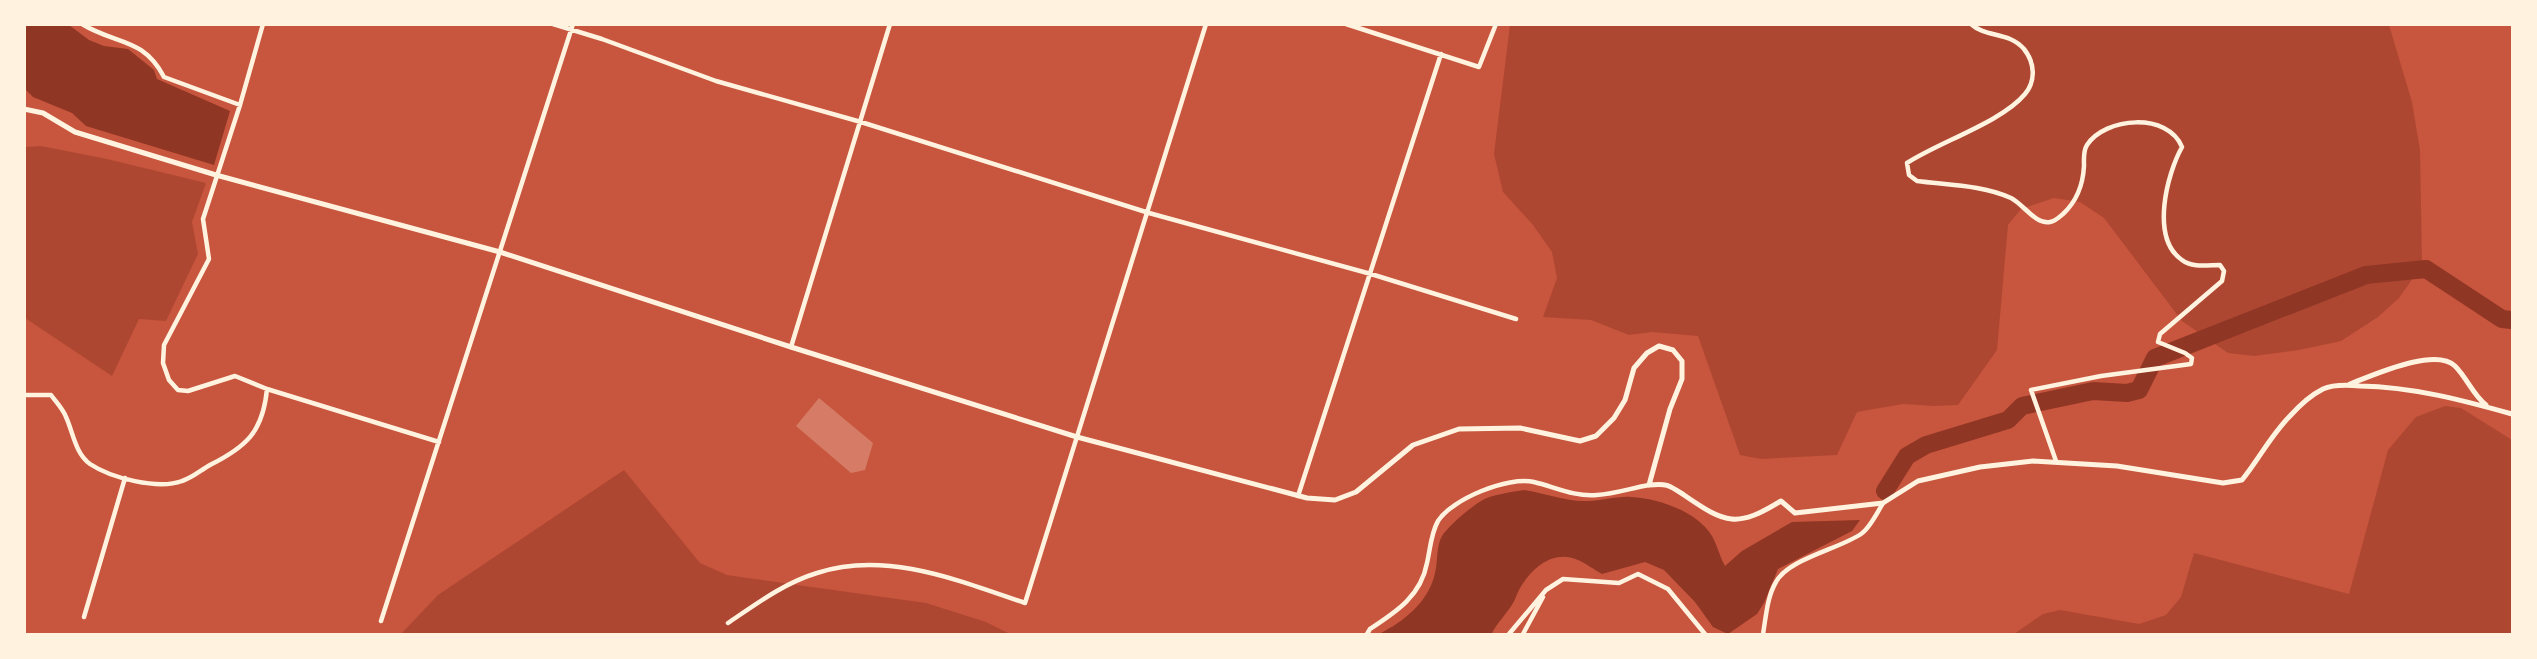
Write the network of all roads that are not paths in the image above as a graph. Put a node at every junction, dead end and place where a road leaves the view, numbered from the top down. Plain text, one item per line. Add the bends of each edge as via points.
1 (82, 24) edge
2 (263, 24) edge
3 (553, 24) edge
4 (890, 24) edge
5 (1206, 24) edge
6 (1346, 24) edge
7 (1496, 24) edge
8 (1971, 24) edge
9 (572, 27) edge
10 (1441, 54) junction
11 (240, 105) junction
12 (24, 109) edge
13 (861, 122) junction
14 (216, 176) junction
15 (1149, 213) junction
16 (500, 252) junction
17 (1371, 274) junction
18 (1516, 319) dead end
19 (791, 347) junction
20 (2347, 385) junction
21 (267, 389) junction
22 (24, 395) edge
23 (2489, 407) junction
24 (2512, 414) edge
25 (1077, 437) junction
26 (439, 442) junction
27 (2056, 461) junction
28 (125, 478) junction
29 (1649, 485) junction
30 (1298, 496) junction
31 (1883, 503) junction
32 (1546, 590) junction
33 (84, 617) dead end
34 (381, 621) dead end
35 (728, 623) dead end
36 (1367, 635) edge
37 (1509, 635) edge
38 (1523, 635) edge
39 (1705, 635) edge
40 (1763, 635) edge

1 - 11 street via 141,48 164,76
2 - 11 street
3 - 9 street
4 - 13 street
5 - 15 street
6 - 10 street
7 - 10 street via 1479,67
8 - 27 street via 2016,41 2032,61 2030,86 2010,108 1907,163 1909,175 1917,181 2010,198 2049,223 2078,196 2088,144 2101,131 2130,122 2153,124 2172,132 2182,146 2164,209 2169,245 2180,260 2220,265 2224,271 2222,281 2157,338 2192,358 2191,364 2031,390
9 - 13 street via 716,81
9 - 16 street
10 - 17 street
11 - 14 street
12 - 14 street via 43,113 75,132
13 - 15 street
13 - 19 street
14 - 16 street
14 - 21 street via 203,219 209,259 164,345 163,363 178,390 236,376
15 - 17 street
15 - 25 street
16 - 19 street
16 - 26 street
17 - 18 street
17 - 30 street
19 - 25 street
20 - 23 street via 2390,387
20 - 23 street via 2435,358 2453,363
20 - 27 street via 2324,389 2290,415 2242,480 2223,483
21 - 26 street
21 - 28 street via 249,441 233,453 183,481 148,484
22 - 28 street via 51,395 88,463
23 - 24 street
25 - 30 street
25 - 35 street via 1025,603 901,567 838,567 789,584
26 - 34 street
27 - 31 street via 1936,476 1918,481
28 - 33 street
29 - 30 street via 1682,379 1682,361 1673,350 1659,346 1634,368 1625,400 1596,436 1580,441 1520,428 1460,429 1413,445 1356,492 1335,500
29 - 31 street via 1665,483 1725,520 1741,520 1781,501 1795,513
29 - 36 street via 1597,495 1519,481 1477,493 1447,511 1437,523 1419,586 1410,600
31 - 40 street via 1863,533 1785,571 1776,580
32 - 37 street
32 - 38 street
32 - 39 street via 1563,579 1619,583 1638,574 1668,589

